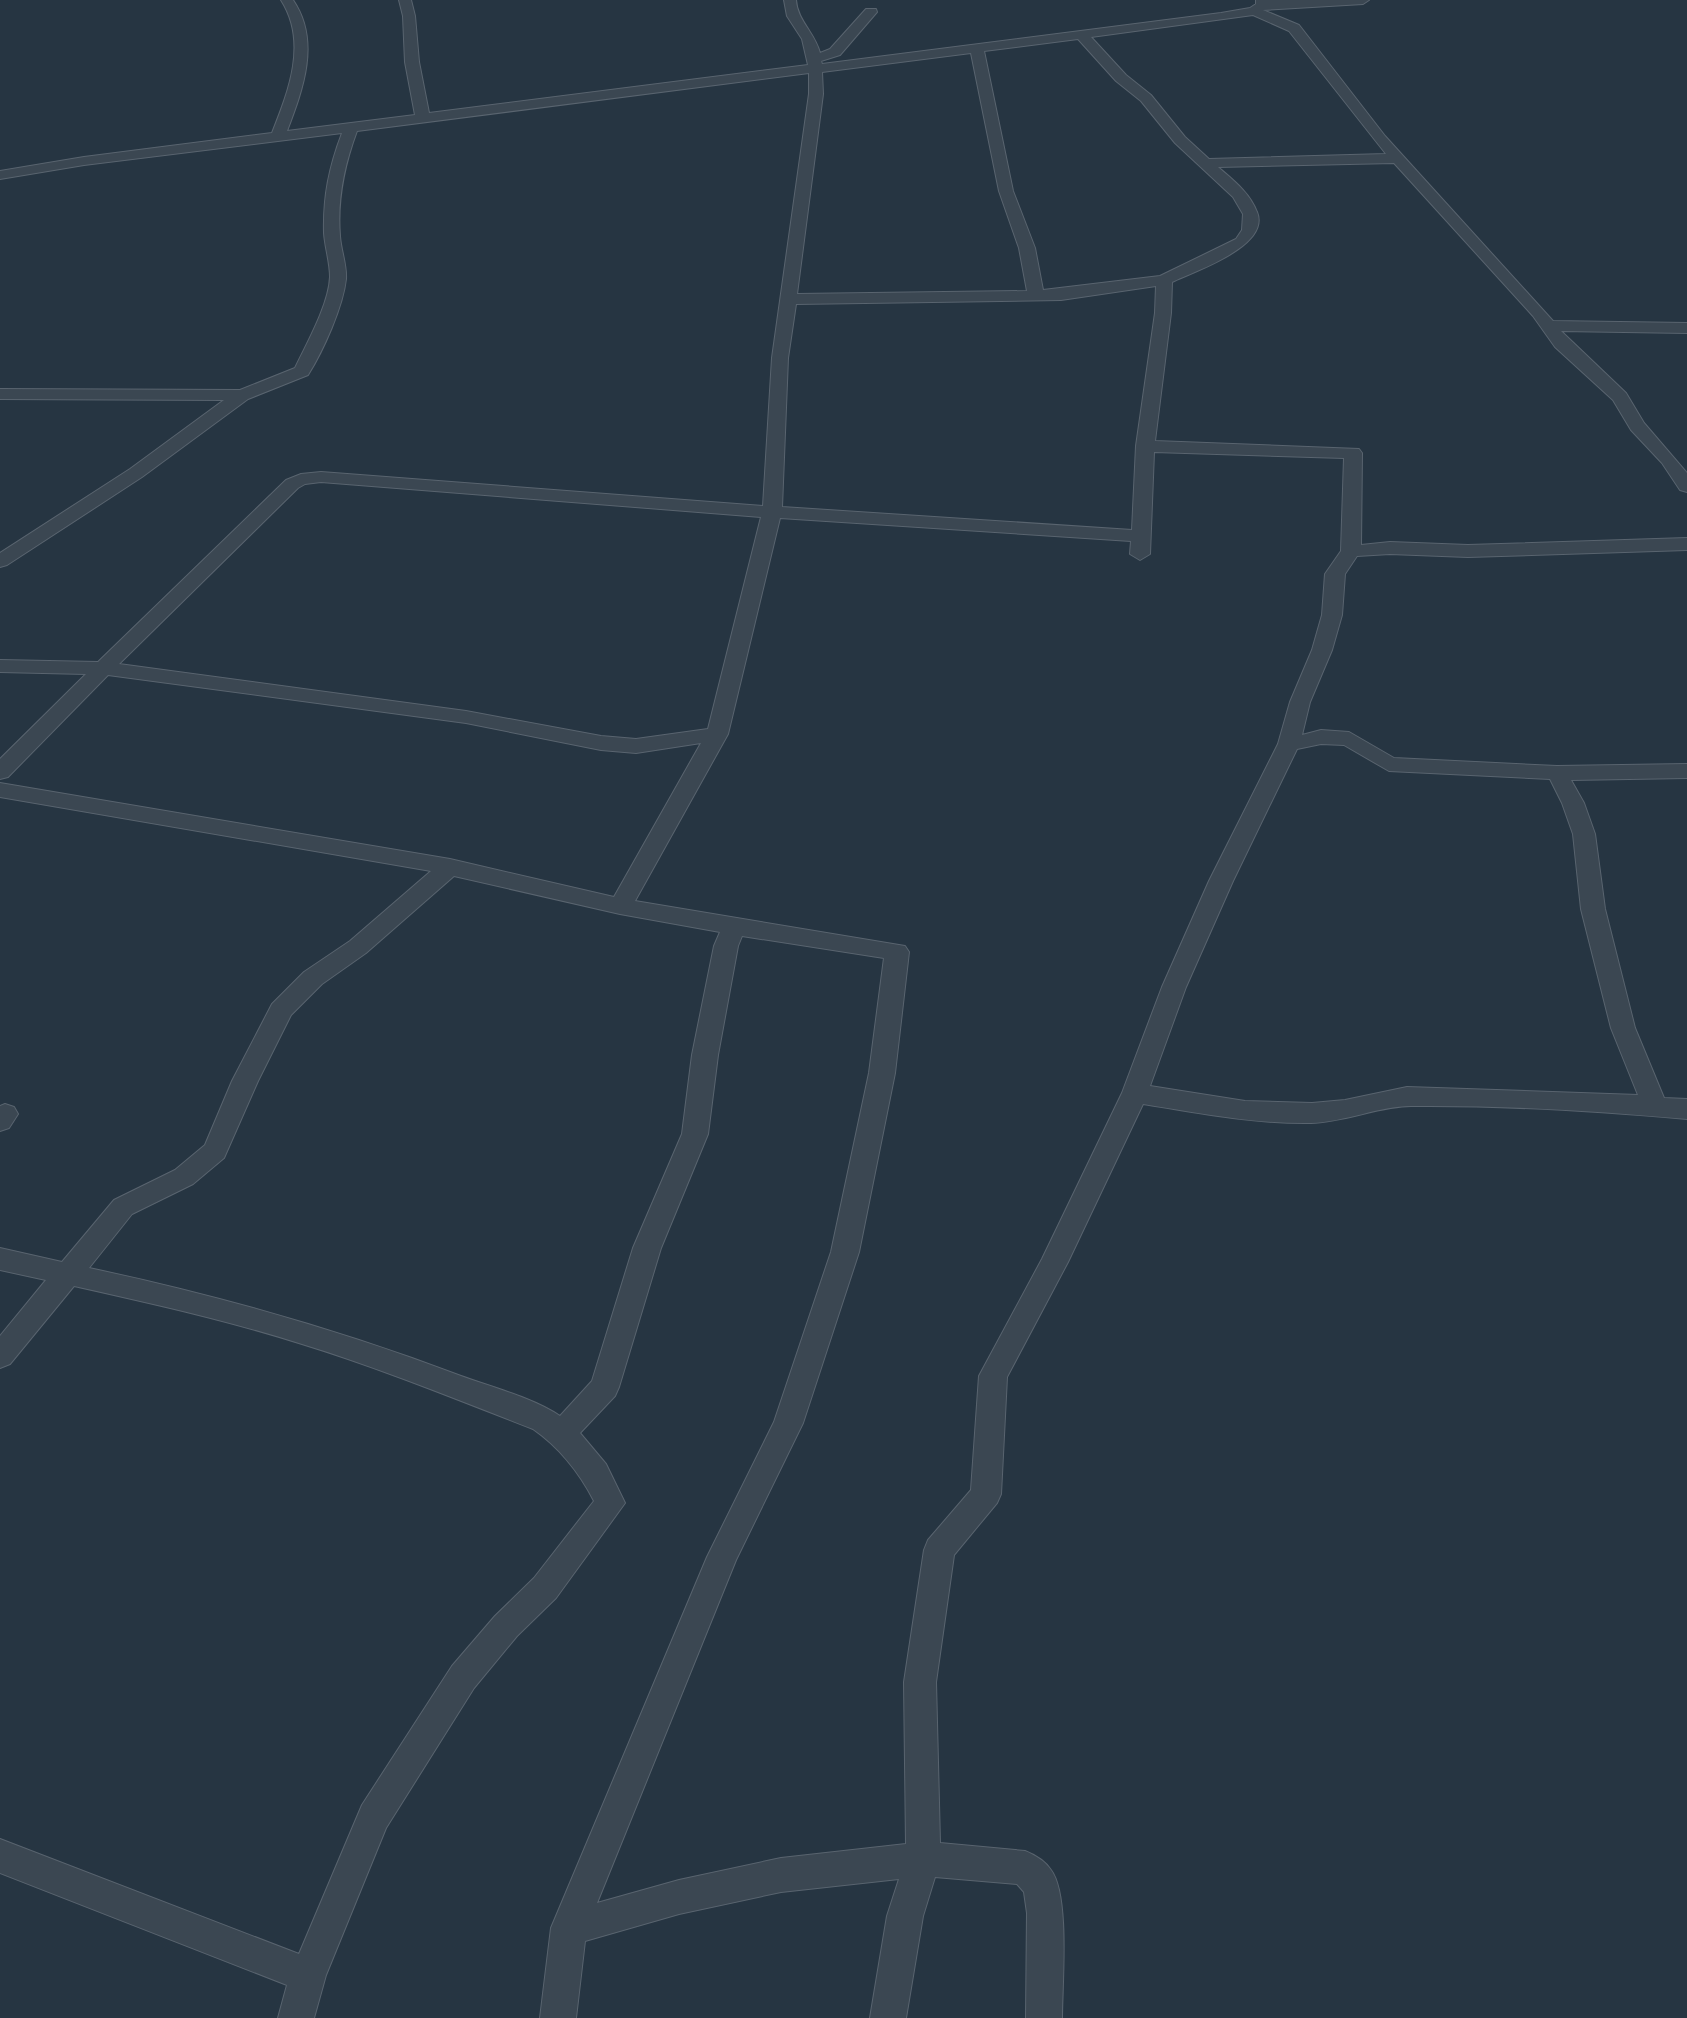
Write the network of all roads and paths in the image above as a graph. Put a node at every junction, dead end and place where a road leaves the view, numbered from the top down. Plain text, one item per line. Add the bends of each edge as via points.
1 (288, 0) edge
2 (405, 0) edge
3 (790, 0) edge
4 (1363, 0) edge
5 (1259, 5) edge
6 (871, 12) dead end
7 (1081, 34) junction
8 (977, 48) junction
9 (815, 63) junction
10 (423, 118) junction
11 (351, 127) junction
12 (278, 137) junction
13 (1399, 158) junction
14 (1205, 163) junction
15 (0, 175) edge
16 (1164, 280) junction
17 (1036, 296) junction
18 (788, 299) junction
19 (1550, 326) junction
20 (1687, 328) edge
21 (0, 394) edge
22 (242, 395) junction
23 (1145, 446) junction
24 (1687, 486) edge
25 (772, 512) junction
26 (1687, 544) edge
27 (1351, 551) junction
28 (0, 561) edge
29 (0, 666) edge
30 (103, 668) junction
31 (717, 734) junction
32 (1289, 744) junction
33 (1687, 771) edge
34 (0, 772) edge
35 (1557, 773) junction
36 (0, 790) edge
37 (450, 867) junction
38 (620, 906) junction
39 (734, 928) junction
40 (1135, 1093) junction
41 (1655, 1106) junction
42 (1687, 1109) edge
43 (0, 1259) edge
44 (69, 1275) junction
45 (0, 1356) edge
46 (562, 1433) junction
47 (0, 1856) edge
48 (923, 1859) junction
49 (569, 1928) junction
50 (308, 1975) junction
51 (296, 2018) edge
52 (558, 2018) edge
53 (888, 2018) edge
54 (1044, 2018) edge

1 - 12 street via 297,15 302,62
2 - 10 street
3 - 9 street via 791,15 808,36
4 - 5 street
5 - 7 street
5 - 13 street via 1294,28
6 - 9 street via 835,52
7 - 8 street
7 - 14 street
8 - 9 street
8 - 17 street via 1006,191 1027,248
9 - 10 street
9 - 18 street via 816,109
10 - 11 street
11 - 12 street
11 - 22 street via 332,192 336,290 318,339 302,371
12 - 15 street
13 - 14 street
13 - 19 street
14 - 16 street via 1239,194 1251,214 1250,231 1241,242
16 - 17 street
16 - 23 street
17 - 18 street
18 - 25 street via 780,358
19 - 20 street
19 - 24 street via 1561,343 1620,397 1637,426
21 - 22 street
22 - 28 street via 136,473
23 - 25 street via 1141,545
23 - 27 street via 1353,453
25 - 30 street via 301,479
25 - 31 street
26 - 27 street
27 - 32 street via 1335,574 1332,615
29 - 30 street
30 - 31 street via 466,717 601,743 656,744
30 - 34 street
31 - 38 street
32 - 35 street via 1321,737 1349,739 1389,764
32 - 40 street via 1174,987
33 - 35 street
35 - 41 street via 1584,834 1593,909 1623,1028
36 - 37 street
37 - 38 street
37 - 44 street via 358,947 313,978 281,1010 215,1151 184,1177 123,1207
38 - 39 street
39 - 46 street via 726,946 705,1055 695,1134 647,1248 605,1387
39 - 49 street via 897,952 882,1073 851,1228 788,1423 722,1556
40 - 41 street via 1245,1111 1312,1113 1407,1096
40 - 48 street via 993,1376 986,1494 939,1550 920,1682
41 - 42 street
43 - 44 street
44 - 45 street
44 - 46 street via 202,1305 322,1339 543,1420
46 - 50 street via 596,1474 610,1503 545,1588 463,1677 374,1817
47 - 50 street
48 - 49 street via 781,1875
48 - 53 street via 905,1916
48 - 54 street via 1025,1868 1040,1883 1045,1913
49 - 52 street
50 - 51 street

